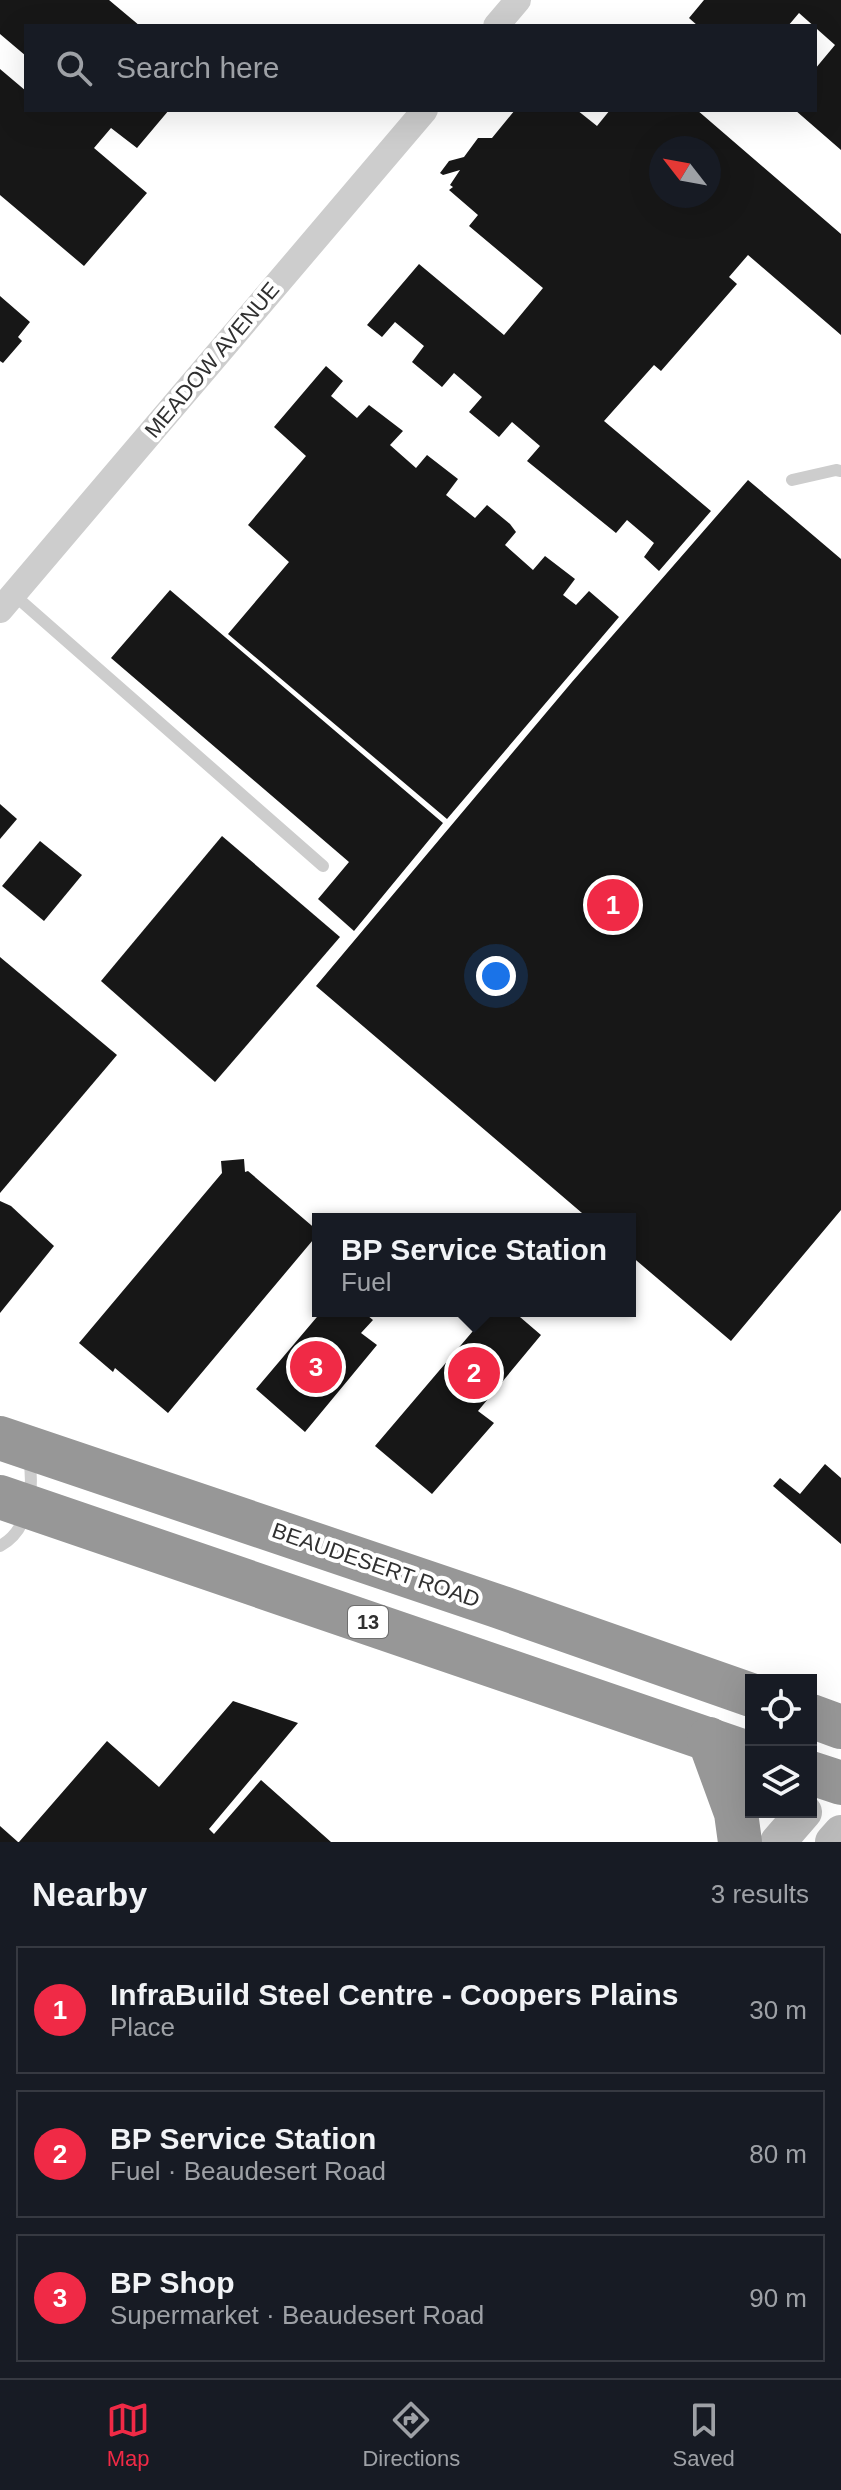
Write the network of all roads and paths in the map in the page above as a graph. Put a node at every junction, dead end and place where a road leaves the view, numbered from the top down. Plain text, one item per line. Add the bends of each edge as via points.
1 (518, 0) edge
2 (498, 24) edge
3 (423, 112) edge
4 (841, 471) edge
5 (792, 480) dead end
6 (6, 602) edge
7 (323, 866) dead end
8 (13, 1442) edge
9 (14, 1502) edge
10 (0, 1546) edge
11 (745, 1693) edge
12 (817, 1718) edge
13 (841, 1727) edge
14 (709, 1739) junction
15 (745, 1752) edge
16 (823, 1787) edge
17 (841, 1833) edge
18 (740, 1842) edge
19 (778, 1842) edge
20 (833, 1842) edge

1 - 2 street
3 - 6 street, MEADOW AVENUE
4 - 5 lane
6 - 7 lane
8 - 9 lane via 32,1476
8 - 11 highway, BEAUDESERT ROAD
9 - 10 lane via 17,1532
9 - 14 highway, 13
12 - 13 highway
14 - 15 highway, 13
14 - 18 highway via 736,1813
16 - 19 main road
17 - 20 main road

